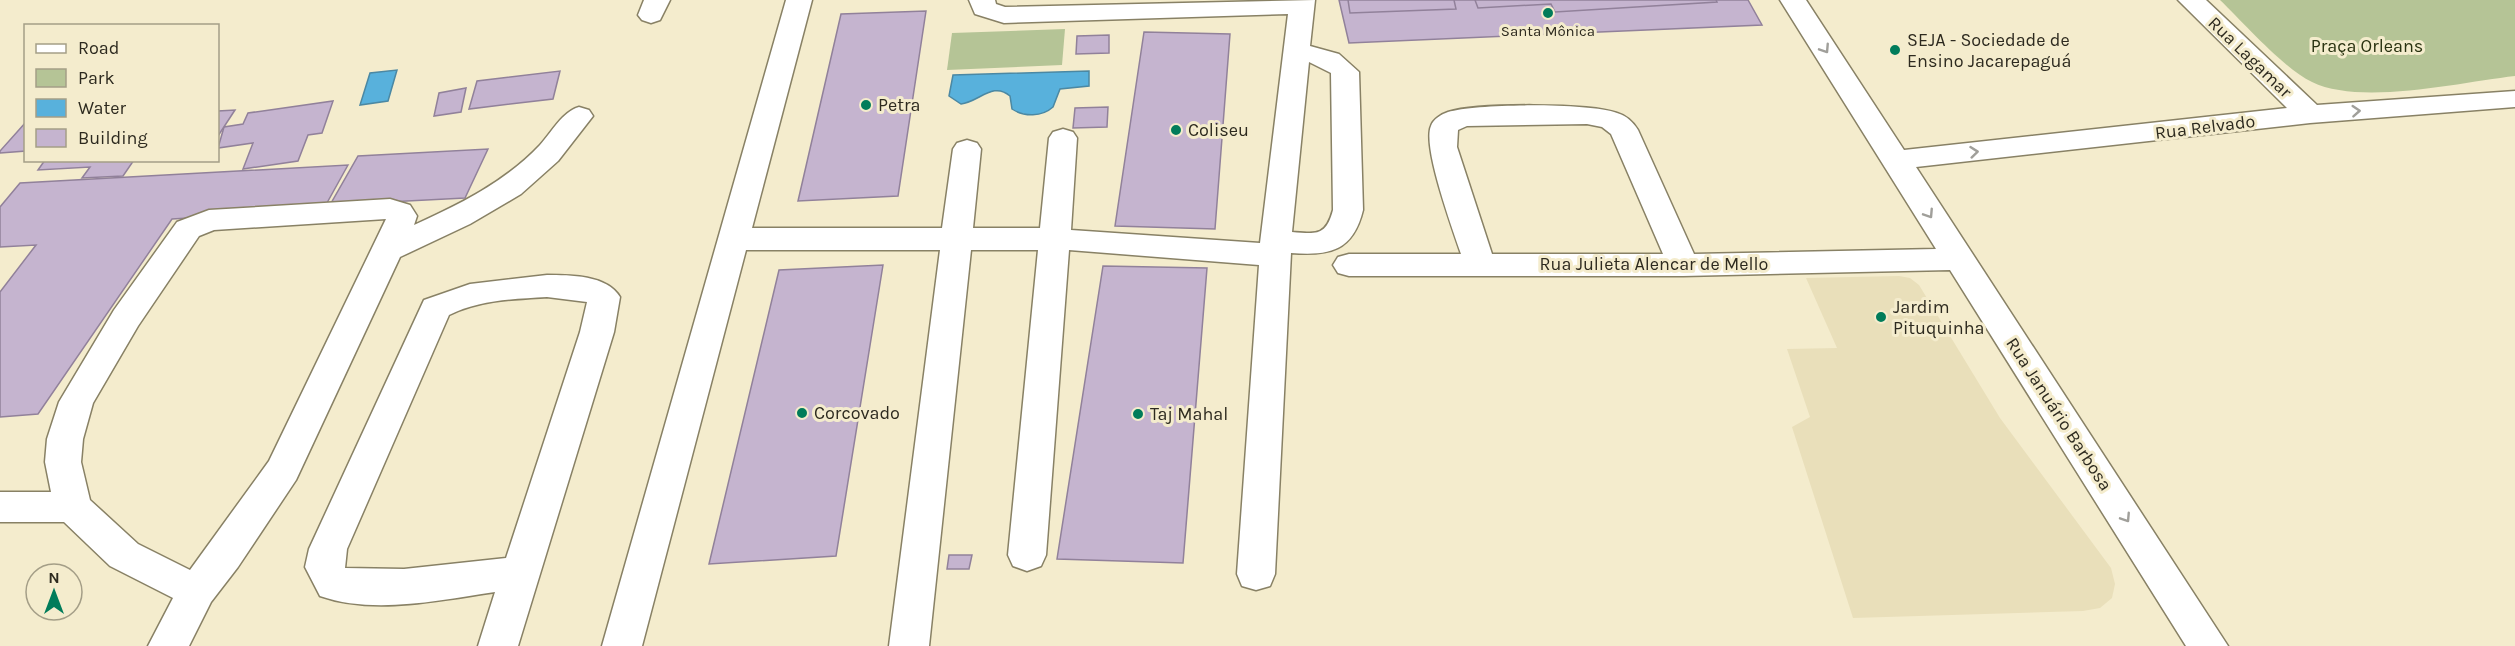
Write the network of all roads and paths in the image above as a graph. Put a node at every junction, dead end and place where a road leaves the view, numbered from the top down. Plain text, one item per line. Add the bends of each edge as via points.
1 (800, 0) edge
2 (982, 0) edge
3 (1793, 0) edge
4 (2191, 0) edge
5 (1302, 3) edge
6 (1297, 52) junction
7 (2515, 99) edge
8 (2310, 114) junction
9 (579, 116) dead end
10 (1063, 138) dead end
11 (967, 149) dead end
12 (1895, 160) junction
13 (956, 237) junction
14 (735, 239) junction
15 (1056, 239) junction
16 (1275, 248) junction
17 (387, 250) junction
18 (1958, 259) junction
19 (1349, 265) dead end
20 (1480, 265) junction
21 (1683, 265) junction
22 (0, 507) edge
23 (73, 507) junction
24 (1027, 555) dead end
25 (520, 573) junction
26 (1256, 574) dead end
27 (197, 590) junction
28 (168, 646) edge
29 (498, 646) edge
30 (622, 646) edge
31 (909, 646) edge
32 (2208, 646) edge

1 - 14 street
2 - 5 street via 984,9 1004,15
3 -> 12 street, Rua Januário Barbosa
4 - 8 street, Rua Lagamar
5 - 6 street
6 - 16 street
6 - 16 street via 1327,57 1345,72 1348,210 1345,227 1334,240
8 -> 7 street, Rua Relvado
12 -> 8 street, Rua Relvado
9 - 17 street via 555,147 525,175 471,210
10 - 15 street
11 - 13 street
12 -> 18 street, Rua Januário Barbosa
13 - 14 street
13 - 15 street
13 - 31 street
14 - 30 street
15 - 16 street
15 - 24 street
16 - 26 street
17 - 23 street via 402,216 394,210 194,224 126,318 76,402 63,462
17 - 27 street via 283,470
18 - 21 street, Rua Julieta Alencar de Mello
18 -> 32 street, Rua Januário Barbosa
19 - 20 street, Rua Julieta Alencar de Mello
20 - 21 street, Rua Julieta Alencar de Mello
20 - 21 street via 1443,147 1443,128 1448,122 1467,117 1587,115 1618,123 1624,130
22 - 23 street
23 - 27 street via 124,555
25 - 25 street via 597,332 604,297 589,288 570,285 482,291 447,300 436,308 328,549 324,567 334,584 351,586 422,584
25 - 29 street
27 - 28 street

